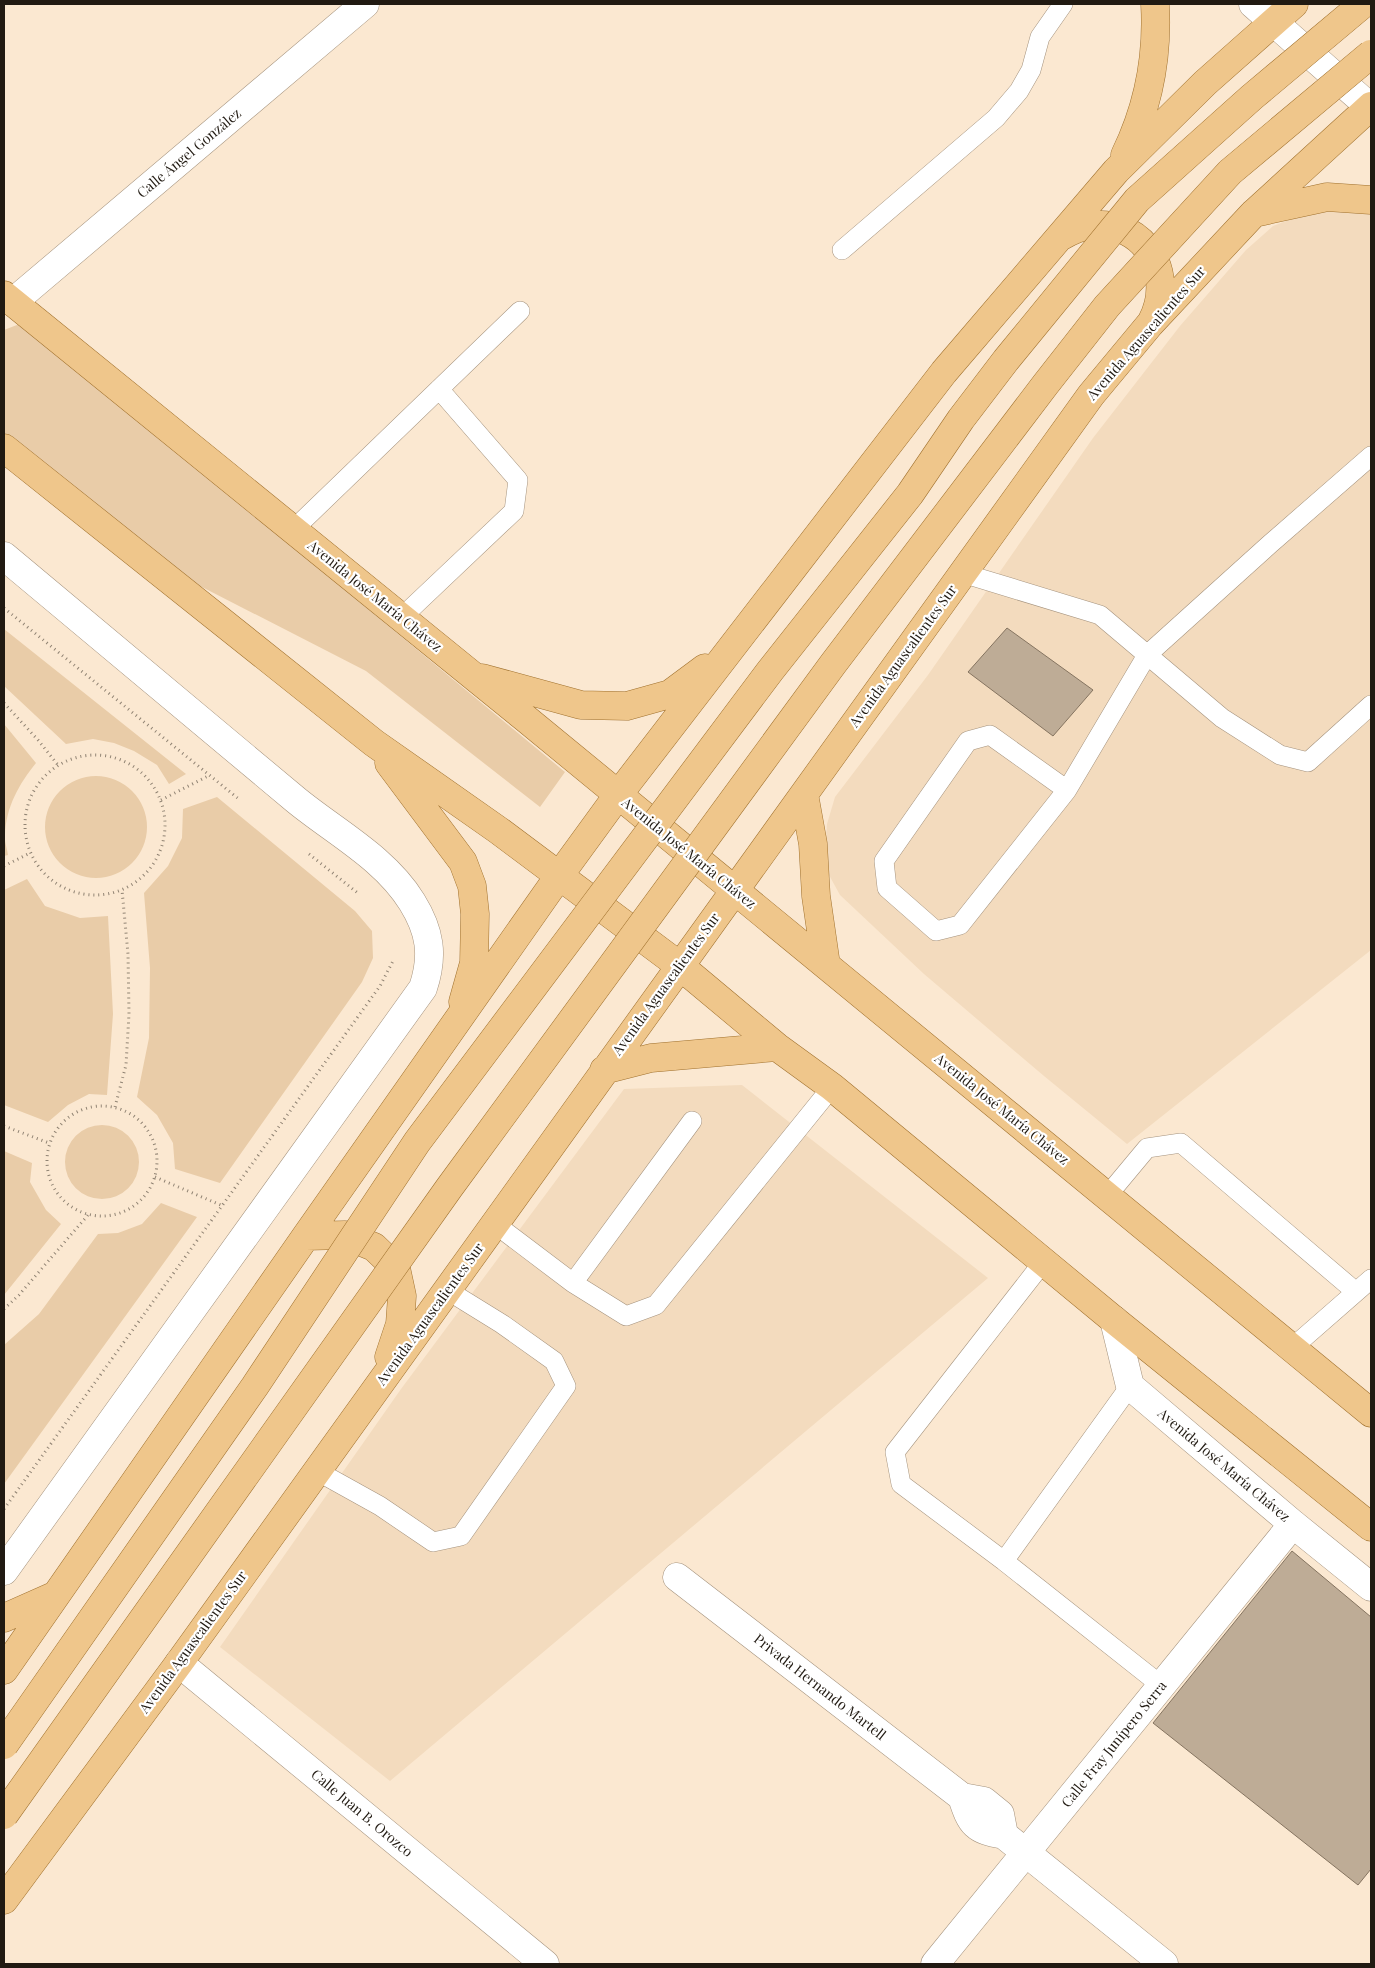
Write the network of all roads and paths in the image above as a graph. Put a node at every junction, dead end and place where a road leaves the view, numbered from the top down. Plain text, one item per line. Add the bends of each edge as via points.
1 (365, 4) edge
2 (1063, 4) edge
3 (1155, 4) edge
4 (1253, 4) edge
5 (1294, 4) edge
6 (1363, 4) edge
7 (1273, 22) junction
8 (1371, 54) edge
9 (1371, 107) edge
10 (1116, 172) junction
11 (1371, 200) edge
12 (1253, 214) junction
13 (1060, 237) junction
14 (842, 250) dead end
15 (7, 302) edge
16 (520, 311) dead end
17 (1150, 324) junction
18 (439, 389) junction
19 (4, 448) edge
20 (1371, 456) edge
21 (293, 530) junction
22 (4, 556) edge
23 (962, 574) junction
24 (4, 608) edge
25 (401, 618) junction
26 (732, 648) junction
27 (1147, 656) junction
28 (472, 676) junction
29 (4, 703) edge
30 (1371, 705) edge
31 (374, 743) junction
32 (231, 746) junction
33 (58, 765) junction
34 (210, 776) junction
35 (1067, 790) junction
36 (804, 794) junction
37 (618, 795) junction
38 (161, 800) junction
39 (241, 800) dead end
40 (302, 849) dead end
41 (30, 853) junction
42 (4, 866) edge
43 (559, 876) junction
44 (122, 890) junction
45 (734, 891) junction
46 (364, 898) dead end
47 (395, 957) dead end
48 (826, 965) junction
49 (680, 966) junction
50 (448, 1035) junction
51 (776, 1047) junction
52 (604, 1070) junction
53 (832, 1087) junction
54 (115, 1108) junction
55 (692, 1121) dead end
56 (4, 1126) edge
57 (49, 1143) junction
58 (154, 1177) junction
59 (1107, 1196) junction
60 (222, 1205) junction
61 (88, 1215) junction
62 (256, 1219) junction
63 (495, 1224) junction
64 (306, 1236) junction
65 (1044, 1261) junction
66 (1371, 1279) edge
67 (573, 1283) junction
68 (447, 1290) junction
69 (1356, 1292) junction
70 (4, 1309) edge
71 (1114, 1320) junction
72 (1292, 1348) junction
73 (381, 1382) junction
74 (1130, 1386) junction
75 (1371, 1413) edge
76 (317, 1470) junction
77 (4, 1509) edge
78 (1293, 1524) junction
79 (1371, 1527) edge
80 (1004, 1561) junction
81 (4, 1571) edge
82 (677, 1577) dead end
83 (1371, 1587) edge
84 (56, 1595) junction
85 (4, 1618) edge
86 (179, 1662) junction
87 (4, 1670) edge
88 (1162, 1686) junction
89 (4, 1745) edge
90 (4, 1815) edge
91 (1026, 1853) junction
92 (4, 1900) edge
93 (545, 1964) edge
94 (935, 1964) edge
95 (1164, 1964) edge

1 - 15 street, Calle Ángel González
2 - 14 lane via 1040,37 1031,70 1019,91 996,118
3 - 10 main road via 1153,64 1146,102
4 - 7 street
5 - 7 main road
6 - 89 main road, bridge via 1252,97 1138,200 1006,360 910,494 770,671 417,1142 255,1386
7 - 9 street
7 - 10 main road via 1205,83
8 - 90 main road, bridge via 1230,172 1108,306 1045,385 833,664 449,1188
9 - 12 main road, Avenida Aguascalientes Sur
10 - 13 main road
11 - 12 main road via 1327,197
12 - 17 main road, Avenida Aguascalientes Sur
13 - 17 main road via 1075,229 1101,225 1125,231 1140,240 1150,252 1161,280 1159,303
13 - 26 main road via 944,372
15 - 21 main road, Avenida José María Chávez
16 - 18 lane
17 - 23 main road, Avenida Aguascalientes Sur via 1091,395
18 - 21 lane
18 - 25 lane via 518,480 514,511
19 - 31 main road
20 - 27 lane
21 - 25 main road, Avenida José María Chávez
22 - 32 street
23 - 27 lane via 1100,615
23 - 36 main road, Avenida Aguascalientes Sur
24 - 34 path
25 - 28 main road, Avenida José María Chávez
26 - 28 main road via 670,694 627,706 582,705
26 - 37 main road
27 - 30 lane via 1222,718 1289,758 1308,762
27 - 35 lane
28 - 37 main road, Avenida José María Chávez
29 - 33 path
31 - 43 main road
31 - 50 main road via 463,862 472,886 474,963 462,1005
32 - 34 path
32 - 62 street via 397,881 412,902 429,940 430,968 423,988
33 - 38 path via 94,755 118,758 138,769
33 - 41 path via 38,783 27,805 24,830
34 - 38 path
34 - 39 path
35 - 35 lane via 960,925 936,931 887,888 884,861 968,741 990,735
36 - 45 main road, Avenida Aguascalientes Sur
36 - 48 main road via 813,844 816,896
37 - 43 main road
37 - 45 main road, Avenida José María Chávez
38 - 44 path via 166,823 164,843 153,866
40 - 46 path
41 - 42 path
41 - 44 path via 39,868 57,885 89,895
43 - 49 main road
43 - 50 main road
44 - 54 path via 129,1014 126,1066
45 - 48 main road, Avenida José María Chávez
45 - 49 main road, Avenida Aguascalientes Sur
47 - 60 path via 380,986
48 - 59 main road, Avenida José María Chávez
49 - 51 main road
49 - 52 main road, Avenida Aguascalientes Sur
50 - 64 main road
51 - 52 main road via 651,1058
51 - 53 main road
52 - 63 main road, Avenida Aguascalientes Sur
53 - 65 main road
53 - 67 lane via 656,1305 626,1316
54 - 57 path via 79,1111 63,1122
54 - 58 path via 139,1120 151,1135 156,1153
55 - 67 lane
56 - 57 path
57 - 61 path via 47,1163 50,1182 61,1199
58 - 60 path
58 - 61 path via 146,1194 133,1207 114,1215
59 - 69 lane via 1147,1148 1181,1143
59 - 72 main road, Avenida José María Chávez
60 - 62 path
60 - 77 path
61 - 70 path
62 - 81 street
63 - 67 lane
63 - 68 main road, Avenida Aguascalientes Sur
64 - 73 main road via 345,1235 374,1247 396,1268 402,1296 400,1324
64 - 84 main road
65 - 71 main road
65 - 80 lane via 895,1452 901,1484
66 - 69 lane
68 - 73 main road, Avenida Aguascalientes Sur
68 - 76 lane via 554,1361 566,1386 461,1536 433,1542 380,1506
69 - 72 lane
71 - 74 street
71 - 79 main road
72 - 75 main road, Avenida José María Chávez
73 - 76 main road, Avenida Aguascalientes Sur
74 - 78 street, Avenida José María Chávez
74 - 80 lane
76 - 86 main road, Avenida Aguascalientes Sur
78 - 83 street, Avenida José María Chávez
78 - 88 street, Calle Fray Junípero Serra
80 - 88 lane
82 - 91 street, Privada Hernando Martell via 962,1797 984,1801 1000,1814 1004,1834
84 - 85 main road
84 - 87 main road
86 - 92 main road, Avenida Aguascalientes Sur
86 - 93 street, Calle Juan B. Orozco
88 - 91 street, Calle Fray Junípero Serra
91 - 94 street, Calle Fray Junípero Serra
91 - 95 street, Privada Hernando Martell

